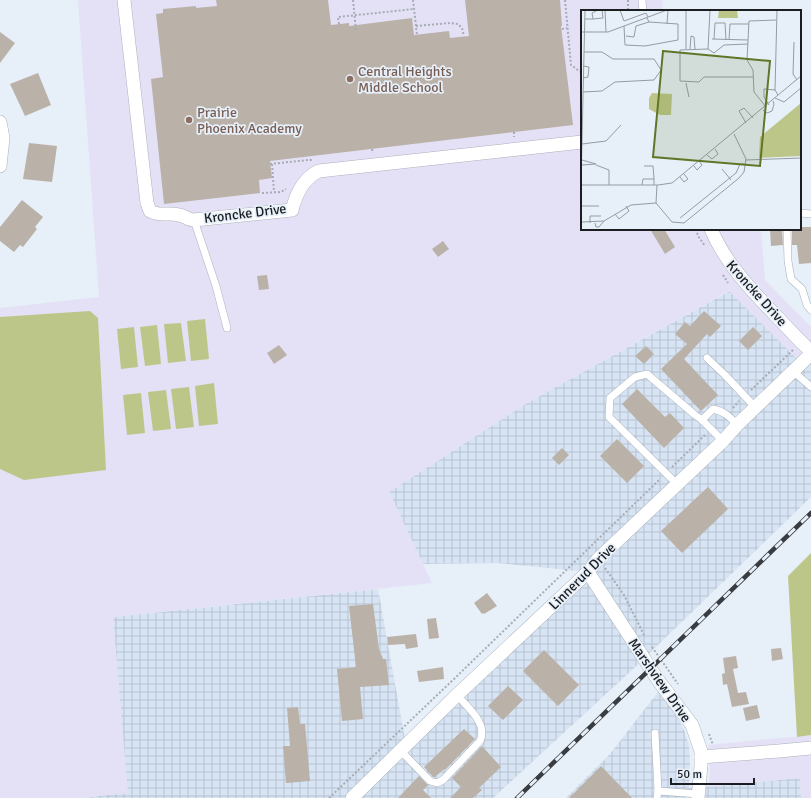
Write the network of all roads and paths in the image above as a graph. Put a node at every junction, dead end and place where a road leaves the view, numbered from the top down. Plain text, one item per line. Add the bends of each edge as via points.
1 (124, 0) edge
2 (353, 0) edge
3 (413, 0) edge
4 (642, 0) edge
5 (564, 1) edge
6 (414, 9) junction
7 (643, 10) edge
8 (355, 15) junction
9 (339, 24) dead end
10 (416, 26) junction
11 (568, 28) junction
12 (562, 29) dead end
13 (356, 31) dead end
14 (417, 34) dead end
15 (464, 36) dead end
16 (581, 72) edge
17 (0, 122) edge
18 (514, 132) dead end
19 (514, 137) dead end
20 (581, 142) edge
21 (372, 149) dead end
22 (373, 153) dead end
23 (313, 160) dead end
24 (0, 166) edge
25 (274, 192) dead end
26 (801, 213) edge
27 (811, 214) edge
28 (194, 220) junction
29 (710, 230) edge
30 (787, 230) edge
31 (811, 310) edge
32 (227, 328) dead end
33 (792, 350) dead end
34 (811, 353) edge
35 (707, 358) dead end
36 (794, 372) junction
37 (811, 387) edge
38 (744, 396) junction
39 (755, 407) junction
40 (727, 414) junction
41 (702, 420) junction
42 (737, 425) junction
43 (711, 429) junction
44 (723, 441) junction
45 (666, 473) junction
46 (677, 484) junction
47 (608, 571) dead end
48 (588, 572) junction
49 (645, 637) dead end
50 (649, 642) dead end
51 (678, 685) dead end
52 (457, 695) junction
53 (706, 729) dead end
54 (655, 733) dead end
55 (811, 748) edge
56 (401, 751) junction
57 (715, 756) junction
58 (701, 757) junction
59 (657, 795) edge
60 (699, 796) edge
61 (329, 798) edge
62 (352, 798) edge

1 - 28 street, Kroncke Drive via 148,208 156,214 177,214
2 - 8 path
3 - 6 path
4 - 7 lane
5 - 11 path
6 - 8 path
6 - 10 path
8 - 9 path via 338,17
8 - 13 path
10 - 14 path
10 - 15 path via 455,23 462,28
11 - 12 path
11 - 16 path via 572,65
17 - 24 street via 3,138
18 - 19 path
20 - 28 street, Kroncke Drive via 326,169 308,179 296,197 292,210
21 - 22 path
23 - 25 path via 271,164
26 - 27 lane
28 - 32 lane
29 - 34 street, Kroncke Drive via 724,257 737,273
30 - 31 lane via 791,279 802,289
33 - 38 path
34 - 36 street, Linnerud Drive
35 - 38 lane
36 - 37 lane
36 - 39 street, Linnerud Drive
38 - 39 lane
38 - 40 path
39 - 42 street, Linnerud Drive
40 - 41 lane via 713,409
40 - 42 lane
41 - 43 lane
41 - 45 lane via 647,374 635,377 610,398 609,417
42 - 44 street, Linnerud Drive
43 - 44 lane
43 - 45 path
44 - 46 street, Linnerud Drive
45 - 46 lane
45 - 61 path
46 - 48 street, Linnerud Drive via 598,559
47 - 49 path via 624,595
48 - 52 street, Linnerud Drive
48 - 58 street, Marshview Drive via 658,680 692,725
50 - 51 path
52 - 56 street, Linnerud Drive
52 - 56 lane via 472,711 484,734 443,780 437,783 430,781
53 - 57 path
54 - 59 lane
55 - 57 street
56 - 62 street, Linnerud Drive
57 - 58 street
58 - 60 street, Marshview Drive
59 - 60 lane

